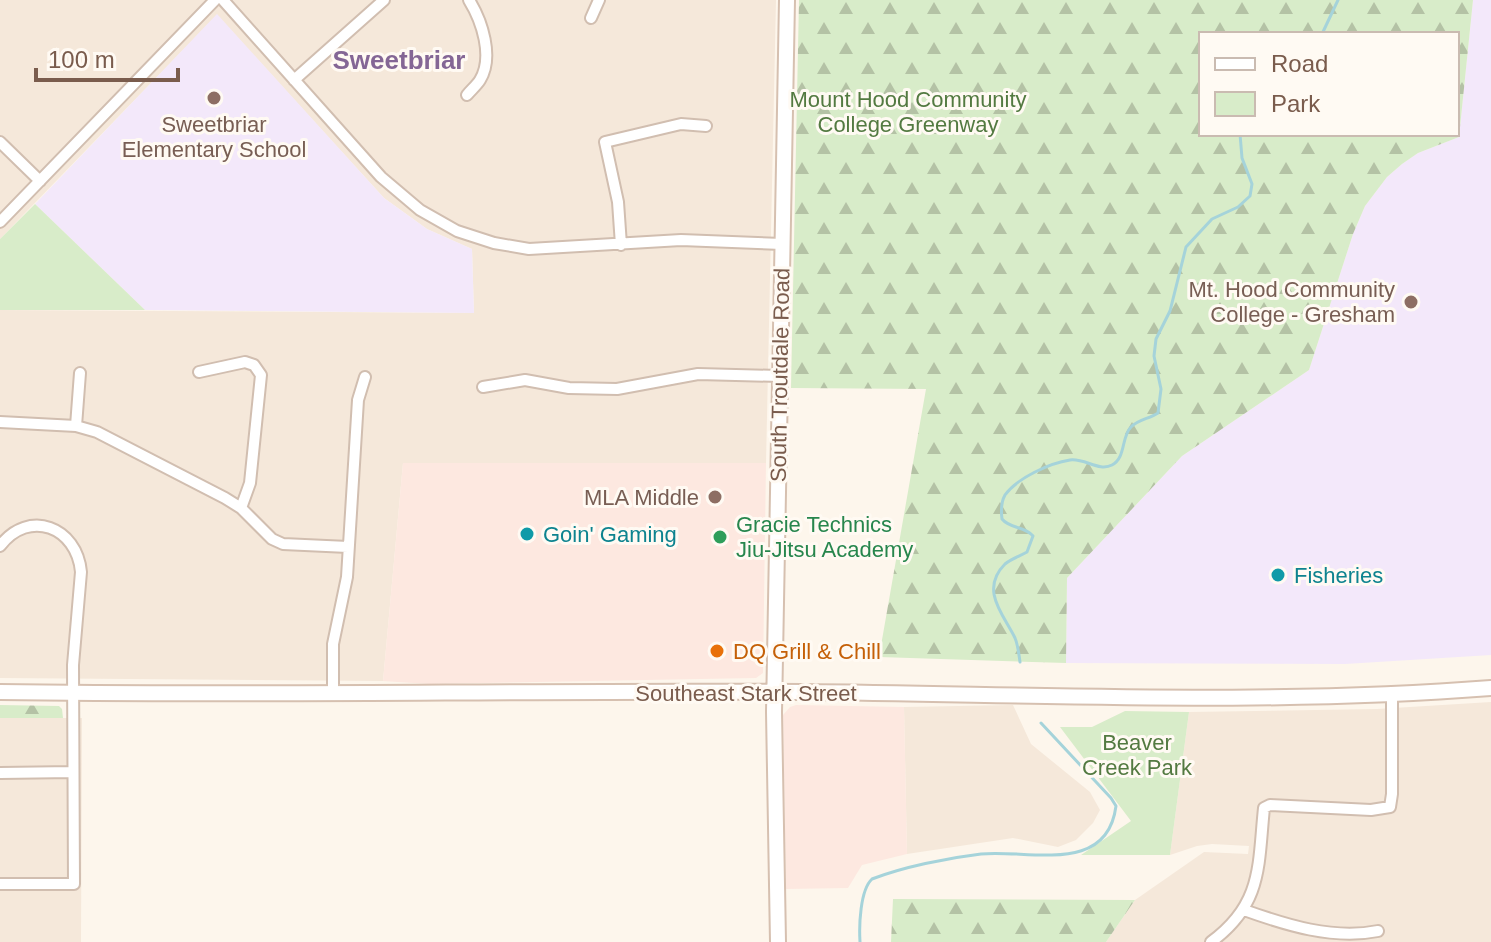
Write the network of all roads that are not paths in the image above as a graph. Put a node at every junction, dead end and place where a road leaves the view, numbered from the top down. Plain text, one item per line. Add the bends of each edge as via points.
1 (215, 0) edge
2 (223, 0) edge
3 (384, 0) edge
4 (469, 0) edge
5 (599, 0) edge
6 (787, 0) edge
7 (370, 4) edge
8 (591, 18) dead end
9 (294, 80) junction
10 (467, 95) dead end
11 (706, 126) dead end
12 (0, 142) edge
13 (40, 181) junction
14 (0, 222) edge
15 (782, 244) junction
16 (621, 245) junction
17 (199, 372) dead end
18 (80, 373) dead end
19 (779, 376) junction
20 (365, 377) dead end
21 (483, 387) dead end
22 (0, 422) edge
23 (76, 426) junction
24 (241, 508) junction
25 (0, 546) edge
26 (348, 547) junction
27 (1491, 688) edge
28 (0, 692) edge
29 (774, 692) junction
30 (73, 693) junction
31 (333, 694) junction
32 (1392, 694) junction
33 (73, 772) junction
34 (0, 773) edge
35 (0, 884) edge
36 (1244, 910) junction
37 (1378, 931) dead end
38 (778, 942) edge
39 (1211, 942) edge

1 - 13 street
2 - 9 street
3 - 7 street
4 - 10 street via 480,23 485,57 480,80
5 - 8 street
6 - 15 main road, South Troutdale Road
7 - 9 street
9 - 16 street via 381,177 441,223 494,243 529,249
11 - 16 street via 681,124 605,142
12 - 13 street
13 - 14 street
15 - 16 street via 681,240
15 - 19 main road, South Troutdale Road
17 - 24 street via 245,362 261,375 250,483
18 - 23 street
19 - 21 street via 698,374 617,389 525,380
19 - 29 main road, South Troutdale Road
20 - 26 street via 358,400
22 - 23 street
23 - 24 street via 128,446
24 - 26 street via 283,544
25 - 30 street via 16,531 35,526 57,531 76,549 81,572
26 - 31 street via 333,644
27 - 32 main road, Southeast Stark Street
28 - 30 main road, Southeast Stark Street
29 - 31 main road, Southeast Stark Street
29 - 32 main road, Southeast Stark Street via 1036,697
29 - 38 main road, South Troutdale Road
30 - 31 main road, Southeast Stark Street
30 - 33 street
32 - 36 street via 1390,807 1264,808 1260,865
33 - 34 street
33 - 35 street via 74,884
36 - 37 street via 1330,933
36 - 39 street

